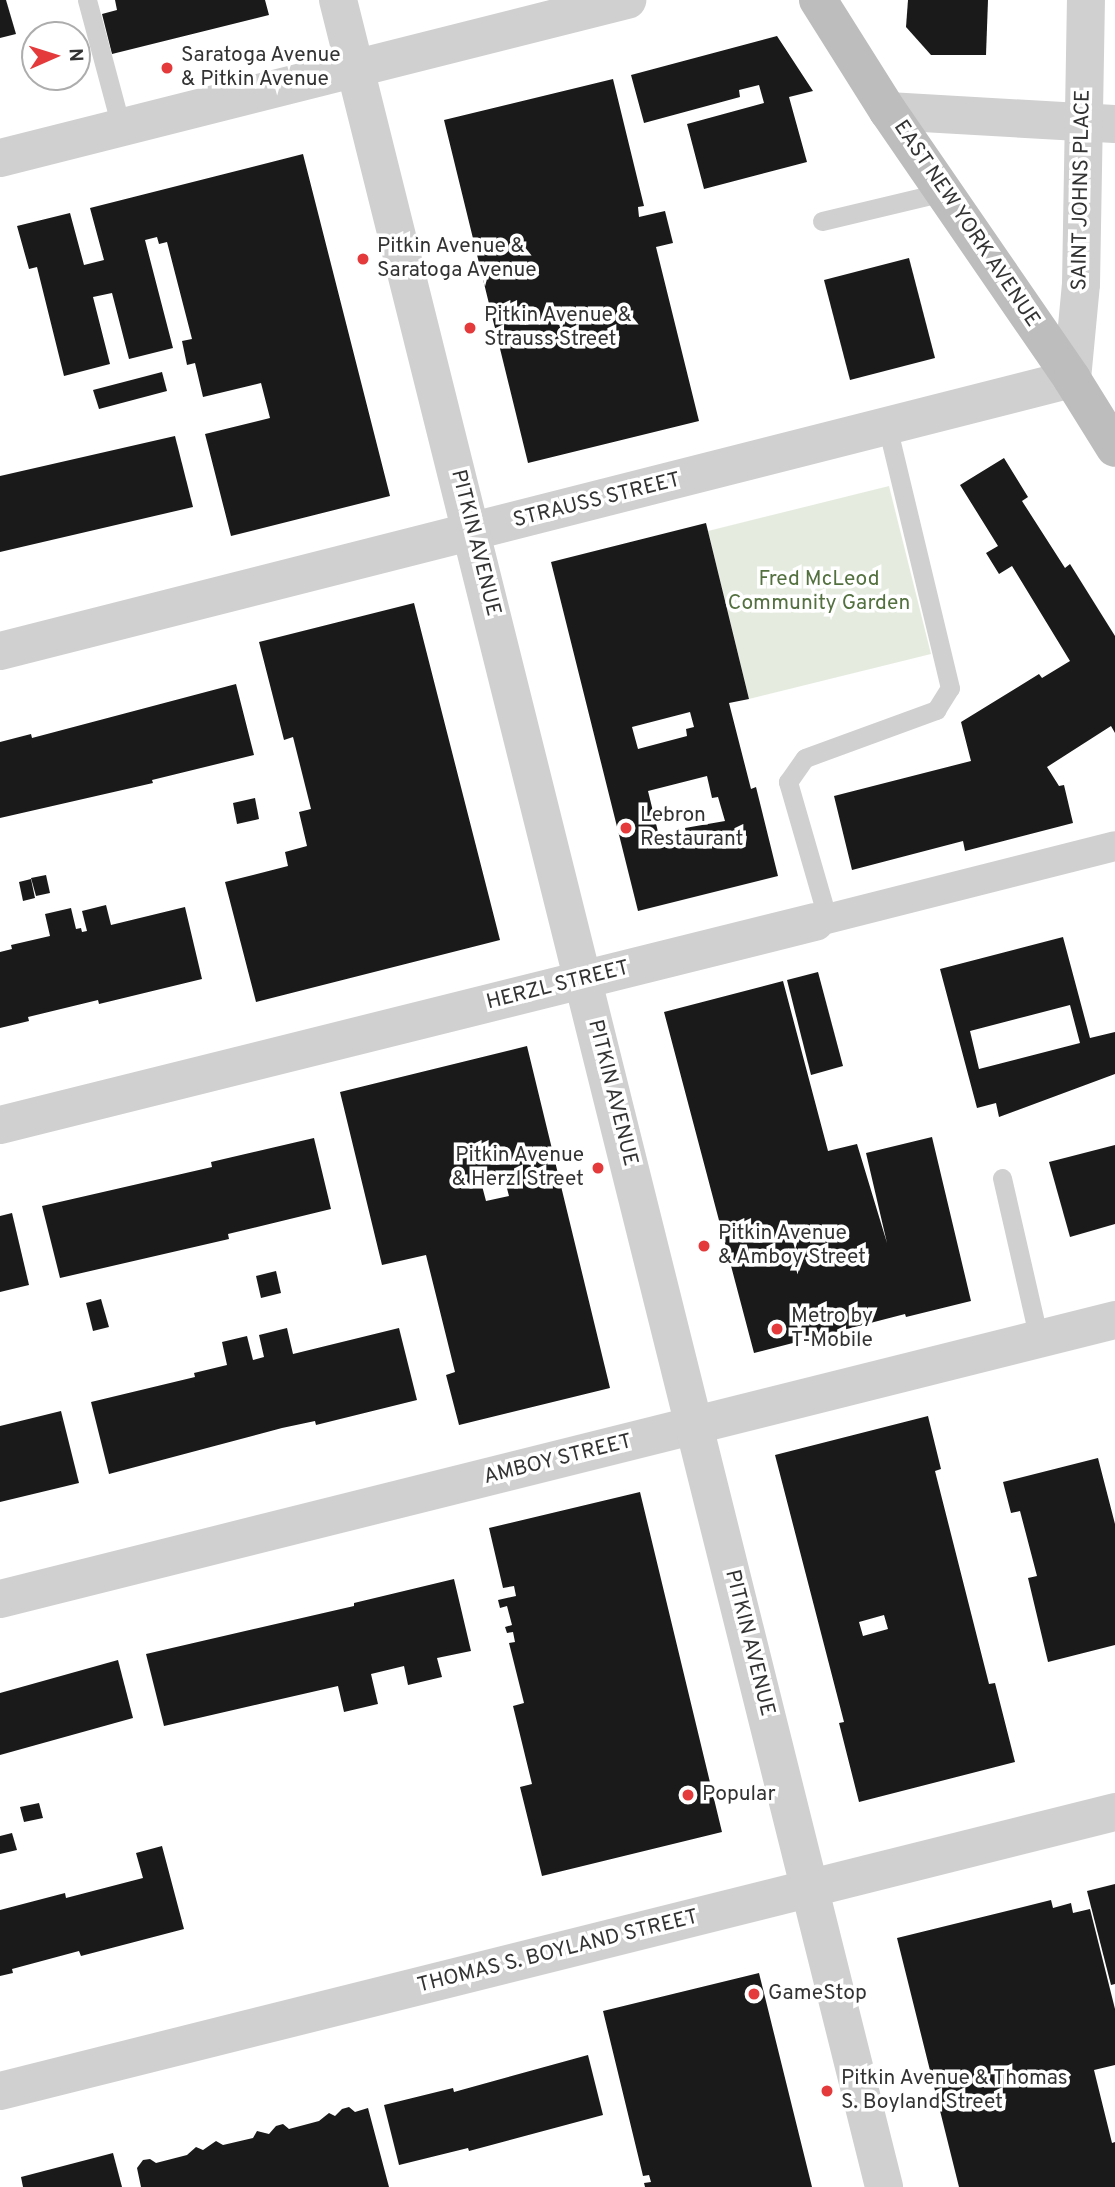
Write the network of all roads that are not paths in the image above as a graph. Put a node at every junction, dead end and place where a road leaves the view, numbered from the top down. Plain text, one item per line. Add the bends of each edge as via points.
1 (87, 0) edge
2 (338, 0) edge
3 (627, 0) edge
4 (818, 0) edge
5 (1086, 0) edge
6 (355, 68) junction
7 (888, 111) junction
8 (1099, 123) edge
9 (121, 127) junction
10 (0, 158) edge
11 (944, 192) junction
12 (822, 221) dead end
13 (1072, 379) junction
14 (887, 426) junction
15 (1115, 448) edge
16 (472, 533) junction
17 (0, 651) edge
18 (1115, 846) edge
19 (820, 919) junction
20 (584, 979) junction
21 (0, 1125) edge
22 (1002, 1178) dead end
23 (1115, 1320) edge
24 (1039, 1340) junction
25 (696, 1426) junction
26 (0, 1599) edge
27 (1115, 1812) edge
28 (810, 1889) junction
29 (0, 2091) edge
30 (884, 2187) edge

1 - 9 lane
2 - 6 street, PITKIN AVENUE
3 - 6 street
4 - 7 main road, EAST NEW YORK AVENUE
5 - 8 street, SAINT JOHNS PLACE
6 - 9 street
6 - 16 street, PITKIN AVENUE
7 - 8 street
7 - 11 main road, EAST NEW YORK AVENUE
8 - 13 street, SAINT JOHNS PLACE
9 - 10 street
11 - 12 lane
11 - 13 main road, EAST NEW YORK AVENUE
13 - 14 street, STRAUSS STREET
13 - 15 main road, EAST NEW YORK AVENUE
14 - 16 street, STRAUSS STREET
14 - 19 lane via 950,688 936,710 805,758 788,782
16 - 17 street, STRAUSS STREET
16 - 20 street, PITKIN AVENUE
18 - 19 street, HERZL STREET
19 - 20 street, HERZL STREET
20 - 21 street, HERZL STREET
20 - 25 street, PITKIN AVENUE
22 - 24 lane
23 - 24 street, AMBOY STREET
24 - 25 street, AMBOY STREET
25 - 26 street, AMBOY STREET
25 - 28 street, PITKIN AVENUE
27 - 28 street, THOMAS S. BOYLAND STREET
28 - 29 street, THOMAS S. BOYLAND STREET
28 - 30 street, PITKIN AVENUE

